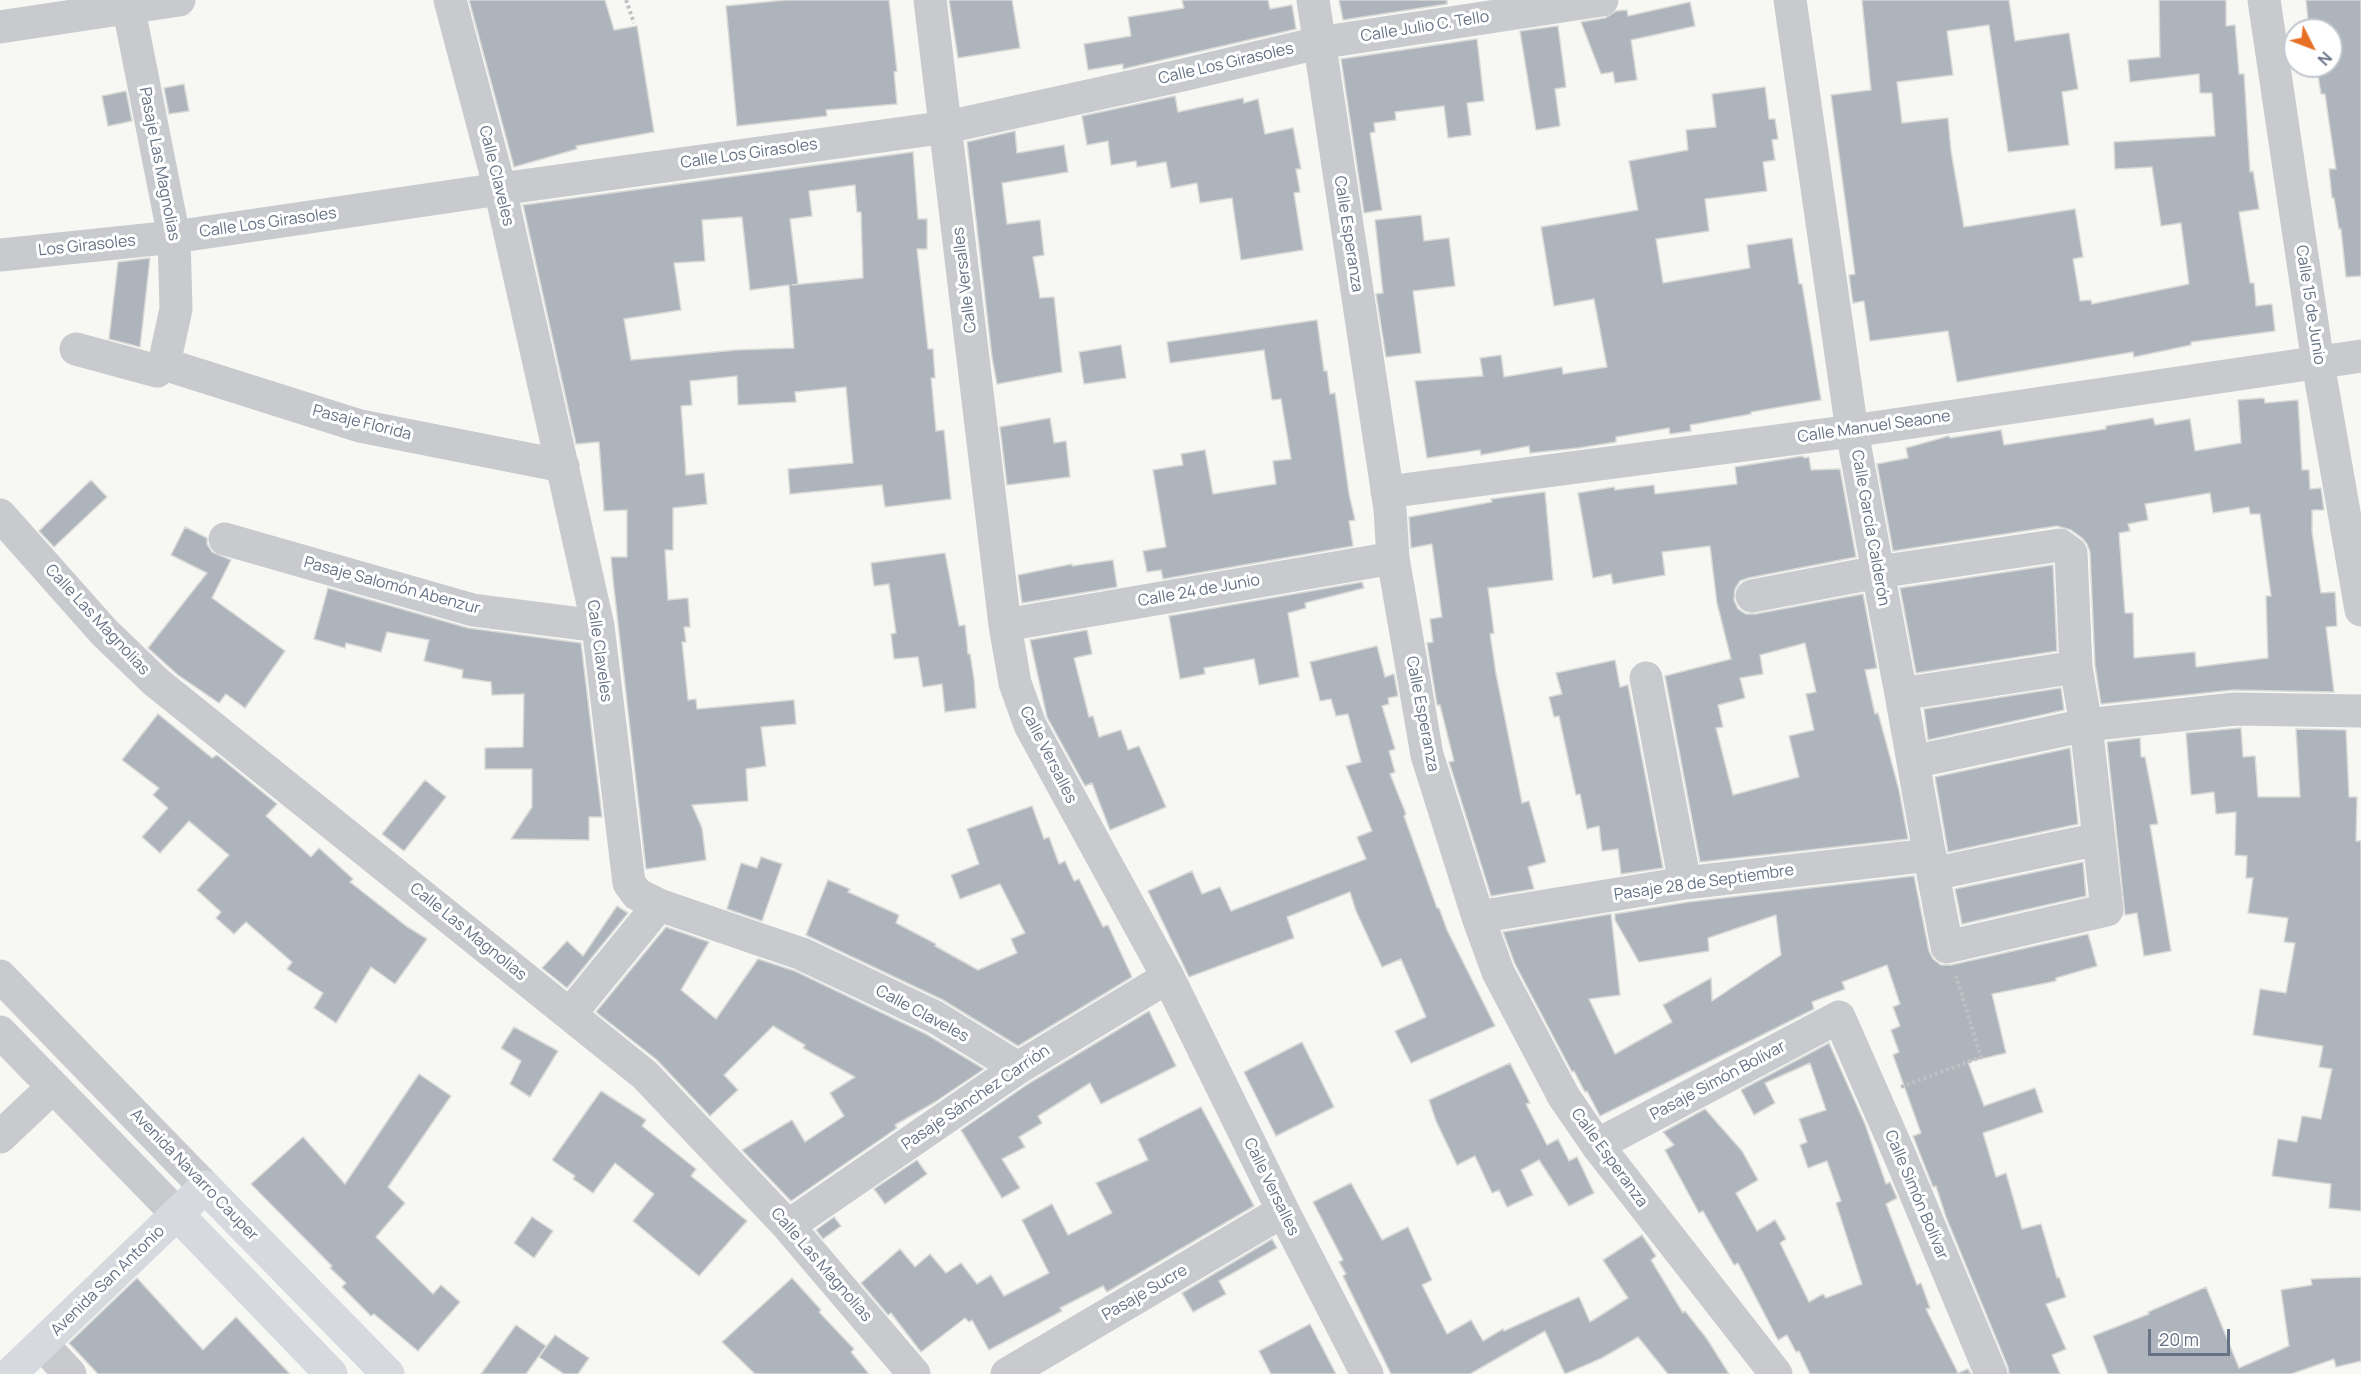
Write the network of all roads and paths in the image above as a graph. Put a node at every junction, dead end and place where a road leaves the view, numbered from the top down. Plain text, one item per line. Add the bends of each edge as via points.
1 (178, 0) edge
2 (450, 0) edge
3 (626, 0) edge
4 (930, 0) edge
5 (1313, 0) edge
6 (1602, 0) edge
7 (1790, 0) edge
8 (2264, 0) edge
9 (128, 4) edge
10 (634, 22) dead end
11 (0, 27) edge
12 (1318, 42) junction
13 (947, 127) junction
14 (500, 189) junction
15 (174, 237) junction
16 (0, 255) edge
17 (75, 349) dead end
18 (2361, 356) edge
19 (2318, 363) junction
20 (164, 364) junction
21 (1852, 430) junction
22 (563, 466) junction
23 (1387, 492) junction
24 (0, 515) edge
25 (225, 539) dead end
26 (1393, 558) junction
27 (1878, 572) junction
28 (1752, 596) dead end
29 (2361, 610) edge
30 (1005, 625) junction
31 (598, 626) junction
32 (2076, 667) junction
33 (1647, 678) dead end
34 (1901, 694) junction
35 (2361, 711) edge
36 (2086, 725) junction
37 (1913, 762) junction
38 (2099, 838) junction
39 (1932, 864) junction
40 (1684, 883) junction
41 (660, 905) junction
42 (1478, 917) junction
43 (1947, 947) junction
44 (0, 976) edge
45 (1168, 978) junction
46 (570, 1014) junction
47 (1839, 1017) joint
48 (0, 1032) edge
49 (1018, 1068) junction
50 (53, 1086) junction
51 (1874, 1097) junction
52 (0, 1137) edge
53 (1597, 1145) junction
54 (205, 1187) junction
55 (1283, 1211) junction
56 (177, 1214) junction
57 (788, 1226) junction
58 (42, 1344) junction
59 (10, 1374) edge
60 (70, 1374) edge
61 (331, 1374) edge
62 (388, 1374) edge
63 (914, 1374) edge
64 (1007, 1374) edge
65 (1366, 1374) edge
66 (1776, 1374) edge
67 (1991, 1374) edge

1 - 9 street
2 - 14 street, Calle Claveles
3 - 10 path
4 - 13 street, Calle Versalles
5 - 12 street, Calle Esperanza
6 - 12 street, Calle Julio C. Tello
7 - 21 street, Calle García Calderón
8 - 19 street, Calle 15 de Junio
9 - 11 street
9 - 15 street, Pasaje Las Magnolias
12 - 13 street, Calle Los Girasoles
12 - 23 street, Calle Esperanza
13 - 14 street, Calle Los Girasoles
13 - 30 street, Calle Versalles
14 - 15 street, Calle Los Girasoles
14 - 22 street, Calle Claveles
15 - 16 street, Los Girasoles
15 - 20 street, Pasaje Las Magnolias via 176,309
17 - 20 street via 157,371
18 - 19 street, Calle Manuel Seaone
19 - 21 street, Calle Manuel Seaone
19 - 29 street, Calle 15 de Junio
20 - 22 street, Pasaje Florida via 360,426
21 - 23 street, Calle Manuel Seaone
21 - 27 street, Calle García Calderón
22 - 31 street, Calle Claveles
23 - 26 street, Calle Esperanza
24 - 46 street, Calle Las Magnolias via 104,632 156,682
25 - 31 street, Pasaje Salomón Abenzur via 473,610
26 - 30 street, Calle 24 de Junio
26 - 42 street, Calle Esperanza via 1427,755
27 - 28 street
27 - 32 street via 2060,545 2071,553
27 - 34 street, Calle García Calderón
30 - 45 street, Calle Versalles via 1015,683 1030,725
31 - 41 street, Calle Claveles via 629,883 637,894
32 - 34 street
32 - 36 street
33 - 40 street
34 - 37 street, Calle García Calderón
35 - 36 street via 2235,709
36 - 37 street
36 - 38 street
37 - 39 street, Calle García Calderón
38 - 39 street, Pasaje 28 de Septiembre
38 - 43 street via 2107,910
39 - 40 street, Pasaje 28 de Septiembre
39 - 43 street, Calle García Calderón
40 - 42 street, Pasaje 28 de Septiembre
41 - 46 street
41 - 49 street, Calle Claveles via 802,954 935,1017
42 - 53 street, Calle Esperanza via 1498,972 1564,1097
43 - 51 path via 1981,1057
44 - 54 street, Avenida Navarro Cauper
45 - 49 street, Pasaje Sánchez Carrión
45 - 55 street, Calle Versalles
46 - 57 street, Calle Las Magnolias via 645,1075
47 - 51 street, Calle Simón Bolívar
47 - 53 street, Pasaje Simón Bolívar
48 - 50 street
49 - 57 street, Pasaje Sánchez Carrión
50 - 52 street
50 - 56 street
51 - 67 street, Calle Simón Bolívar
53 - 66 street, Calle Esperanza
54 - 56 main road, Avenida San Antonio
54 - 62 main road, Avenida Navarro Cauper
55 - 64 street, Pasaje Sucre
55 - 65 street, Calle Versalles
56 - 58 main road, Avenida San Antonio
56 - 61 main road
57 - 63 street, Calle Las Magnolias
58 - 59 main road, Avenida San Antonio
58 - 60 street

